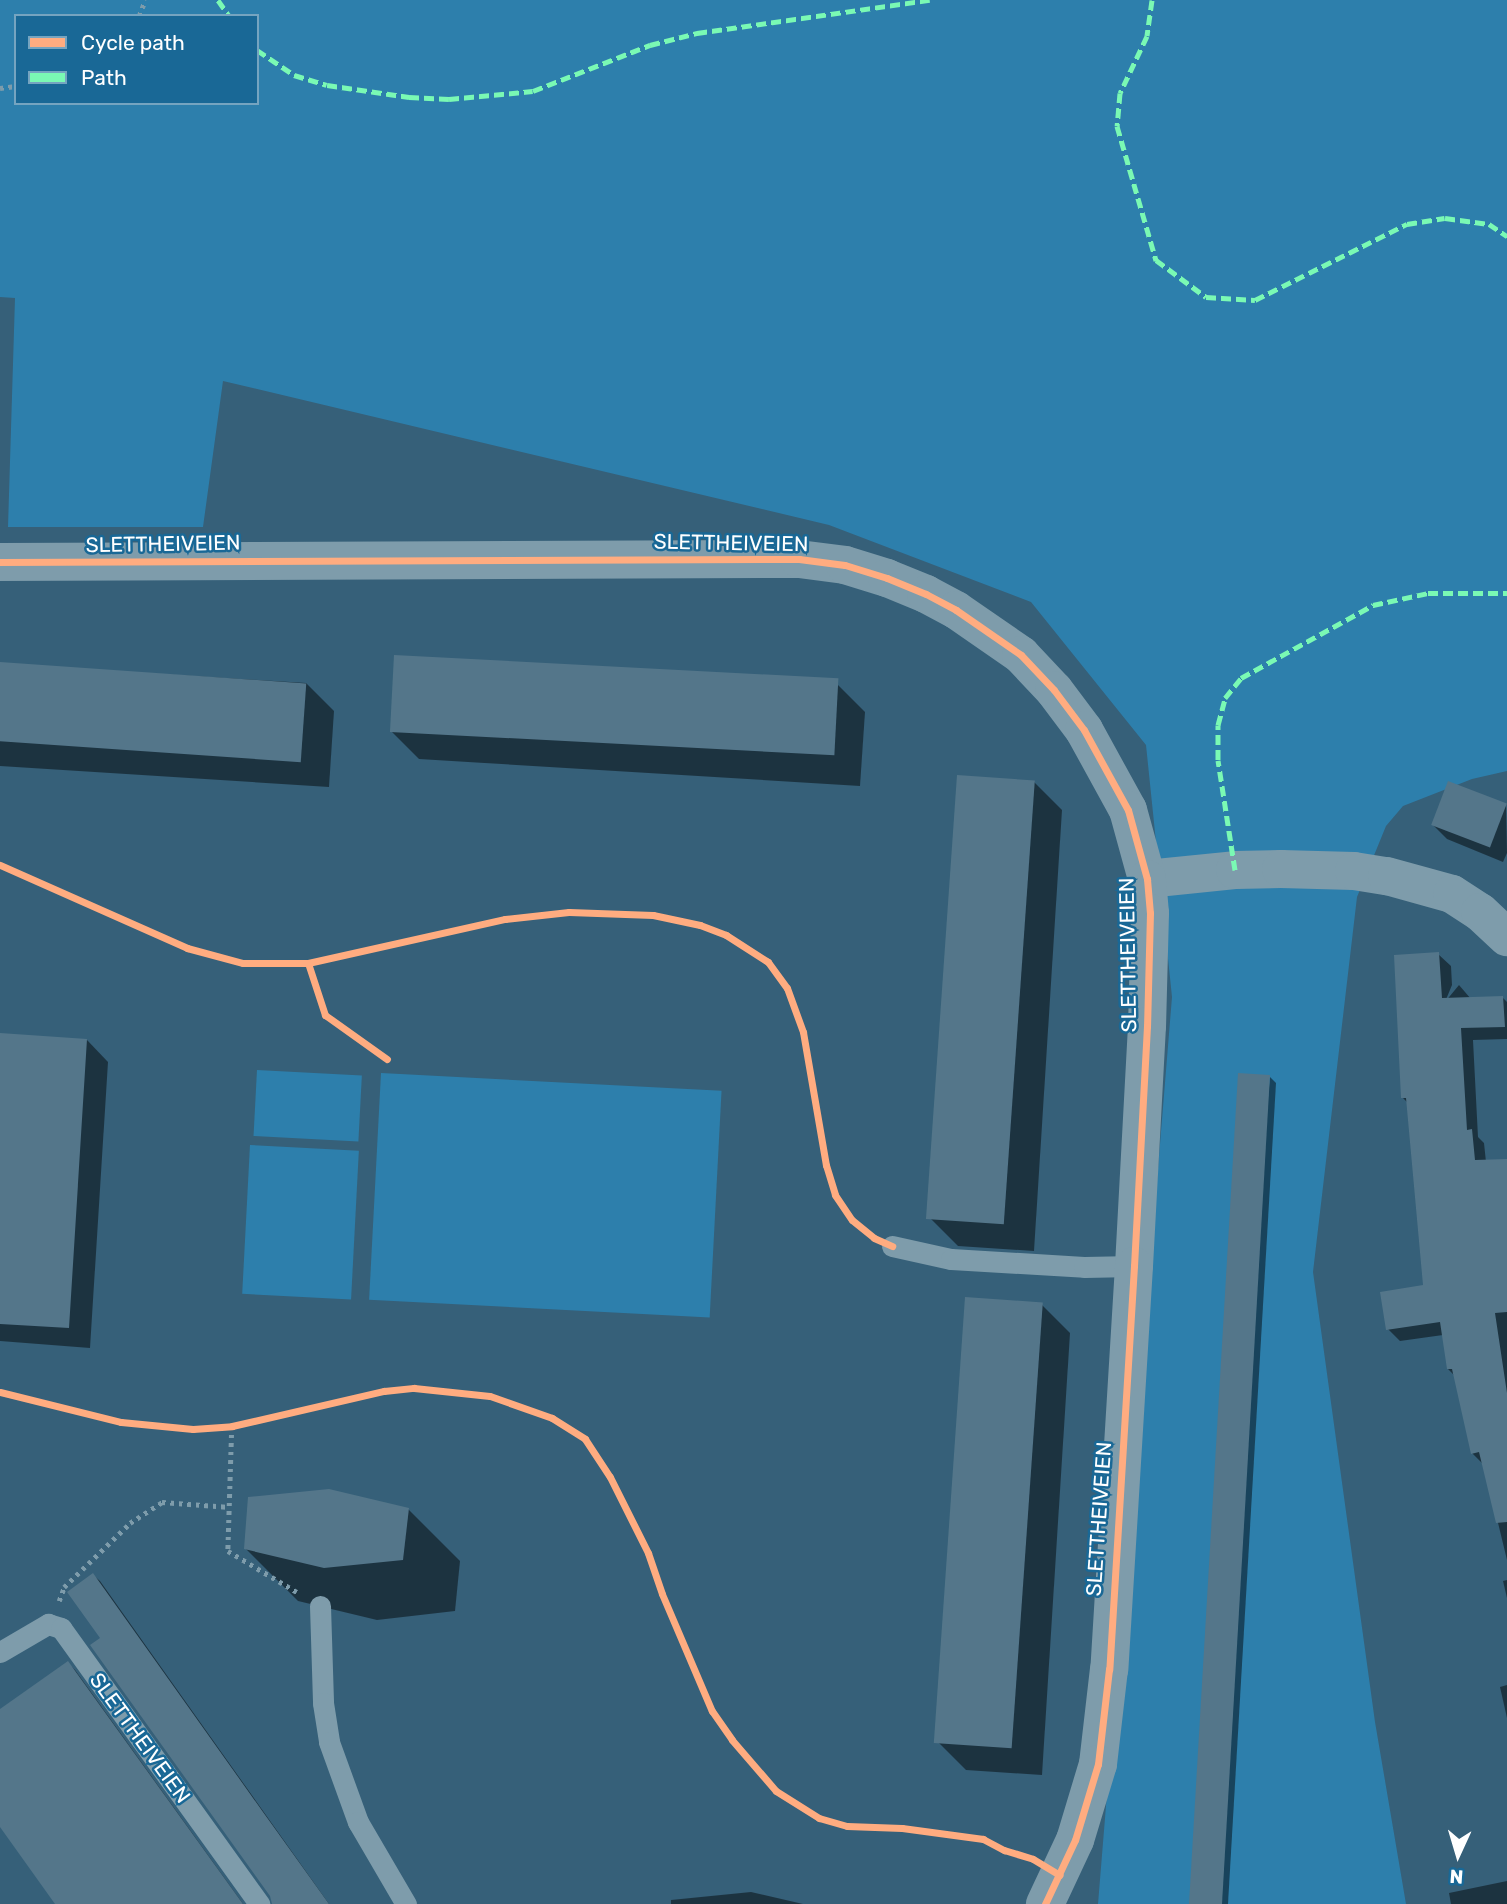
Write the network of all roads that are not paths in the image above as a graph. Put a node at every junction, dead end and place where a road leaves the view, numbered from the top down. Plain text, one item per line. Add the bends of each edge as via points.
1 (0, 562) edge
2 (1147, 879) junction
3 (1507, 937) edge
4 (892, 1246) dead end
5 (1135, 1266) junction
6 (320, 1606) road end
7 (0, 1652) edge
8 (260, 1904) edge
9 (405, 1904) edge
10 (1045, 1904) edge

1 - 2 street, SLETTHEIVEIEN via 799,559 845,565 926,594 1021,655 1084,730 1109,773 1128,810
2 - 3 street via 1281,869 1387,876 1452,894
2 - 5 street, SLETTHEIVEIEN via 1147,1026
4 - 5 lane via 951,1259
5 - 10 street, SLETTHEIVEIEN via 1109,1669 1098,1764 1075,1840
6 - 9 lane via 329,1742 358,1822
7 - 8 lane, SLETTHEIVEIEN via 48,1624 61,1628

